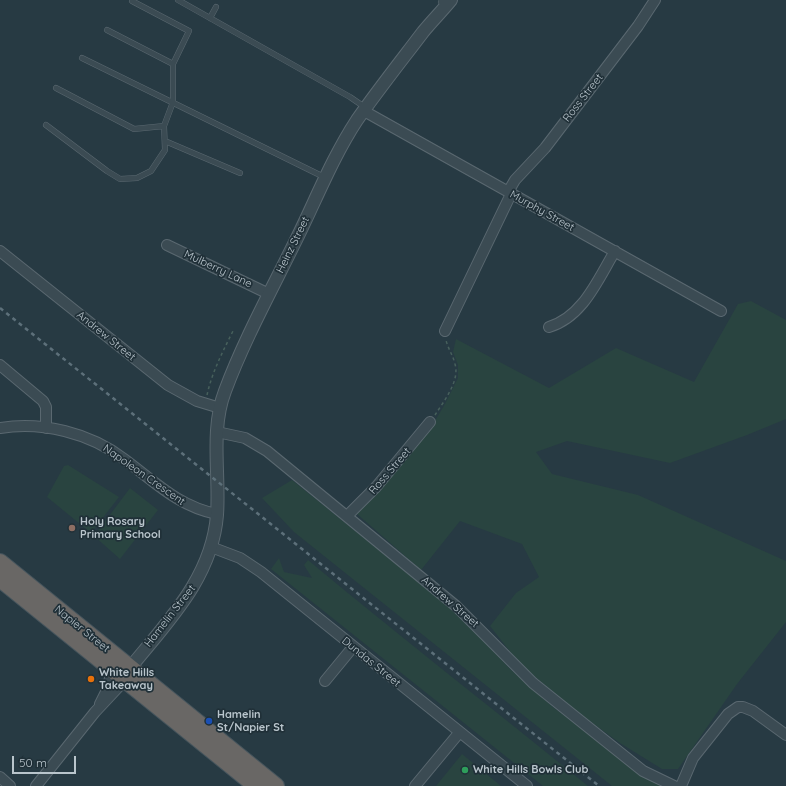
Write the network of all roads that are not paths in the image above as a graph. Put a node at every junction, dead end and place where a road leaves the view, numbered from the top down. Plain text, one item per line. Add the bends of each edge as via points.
1 (178, 0) edge
2 (444, 0) edge
3 (655, 0) edge
4 (132, 1) edge
5 (216, 7) dead end
6 (210, 18) junction
7 (107, 30) dead end
8 (82, 58) dead end
9 (173, 64) junction
10 (56, 88) dead end
11 (173, 102) junction
12 (365, 109) junction
13 (46, 125) dead end
14 (164, 126) junction
15 (165, 141) junction
16 (240, 173) dead end
17 (326, 178) junction
18 (510, 193) junction
19 (167, 245) dead end
20 (0, 251) edge
21 (614, 251) junction
22 (270, 294) junction
23 (720, 311) dead end
24 (549, 326) dead end
25 (445, 330) road end
26 (0, 365) edge
27 (220, 408) junction
28 (430, 422) road end
29 (0, 428) edge
30 (46, 428) junction
31 (217, 432) junction
32 (217, 482) joint
33 (217, 514) junction
34 (347, 516) junction
35 (211, 547) junction
36 (0, 562) edge
37 (0, 579) edge
38 (353, 647) junction
39 (112, 670) junction
40 (127, 674) junction
41 (325, 681) dead end
42 (95, 712) junction
43 (459, 733) junction
44 (786, 735) edge
45 (0, 777) edge
46 (10, 786) edge
47 (36, 786) edge
48 (256, 786) edge
49 (276, 786) edge
50 (415, 786) edge
51 (527, 786) edge
52 (674, 786) edge
53 (681, 786) edge

1 - 6 lane
2 - 12 street, Heinz Street via 425,31
3 - 18 street, Ross Street via 634,32 544,148 515,180
4 - 9 lane via 189,31
5 - 6 lane
6 - 12 lane via 350,97
7 - 9 lane
8 - 11 lane
9 - 11 lane
10 - 14 lane via 134,129
11 - 14 lane
11 - 17 lane
12 - 17 street, Heinz Street
12 - 18 street, Murphy Street
13 - 15 lane via 120,179 137,178 150,171 165,150
14 - 15 lane
15 - 16 lane
17 - 22 street, Heinz Street
18 - 21 street, Murphy Street
18 - 25 street, Ross Street
19 - 22 street, Mulberry Lane
20 - 27 street, Andrew Street via 168,385 197,402
21 - 23 street, Murphy Street
21 - 24 street via 583,303 562,322
22 - 27 street, Heinz Street via 231,376
26 - 30 street via 43,401 46,407
27 - 31 street, Heinz Street
28 - 34 street, Ross Street via 376,487
29 - 30 street, Napoleon Crescent
30 - 33 street, Napoleon Crescent via 79,435 105,446 181,502
31 - 32 street, Heinz Street
31 - 34 street, Andrew Street via 237,435 260,446
32 - 33 street, Hamelin Street
33 - 35 street, Hamelin Street
34 - 52 street, Andrew Street via 456,606 537,687 643,771
35 - 38 street, Dundas Street via 250,563
35 - 40 street, Hamelin Street via 192,590
36 - 40 highway, Napier Street
37 - 39 highway, Napier Street
38 - 41 street
38 - 43 street, Dundas Street
39 - 40 highway, Napier Street
39 - 42 street, Hamelin Street via 107,690
40 - 42 street, Hamelin Street
40 - 48 highway, Napier Street
40 - 49 highway, Napier Street
42 - 47 street, Hamelin Street
43 - 50 street
43 - 51 street, Dundas Street
44 - 53 street via 753,711 738,707 728,714 693,758
45 - 46 street

